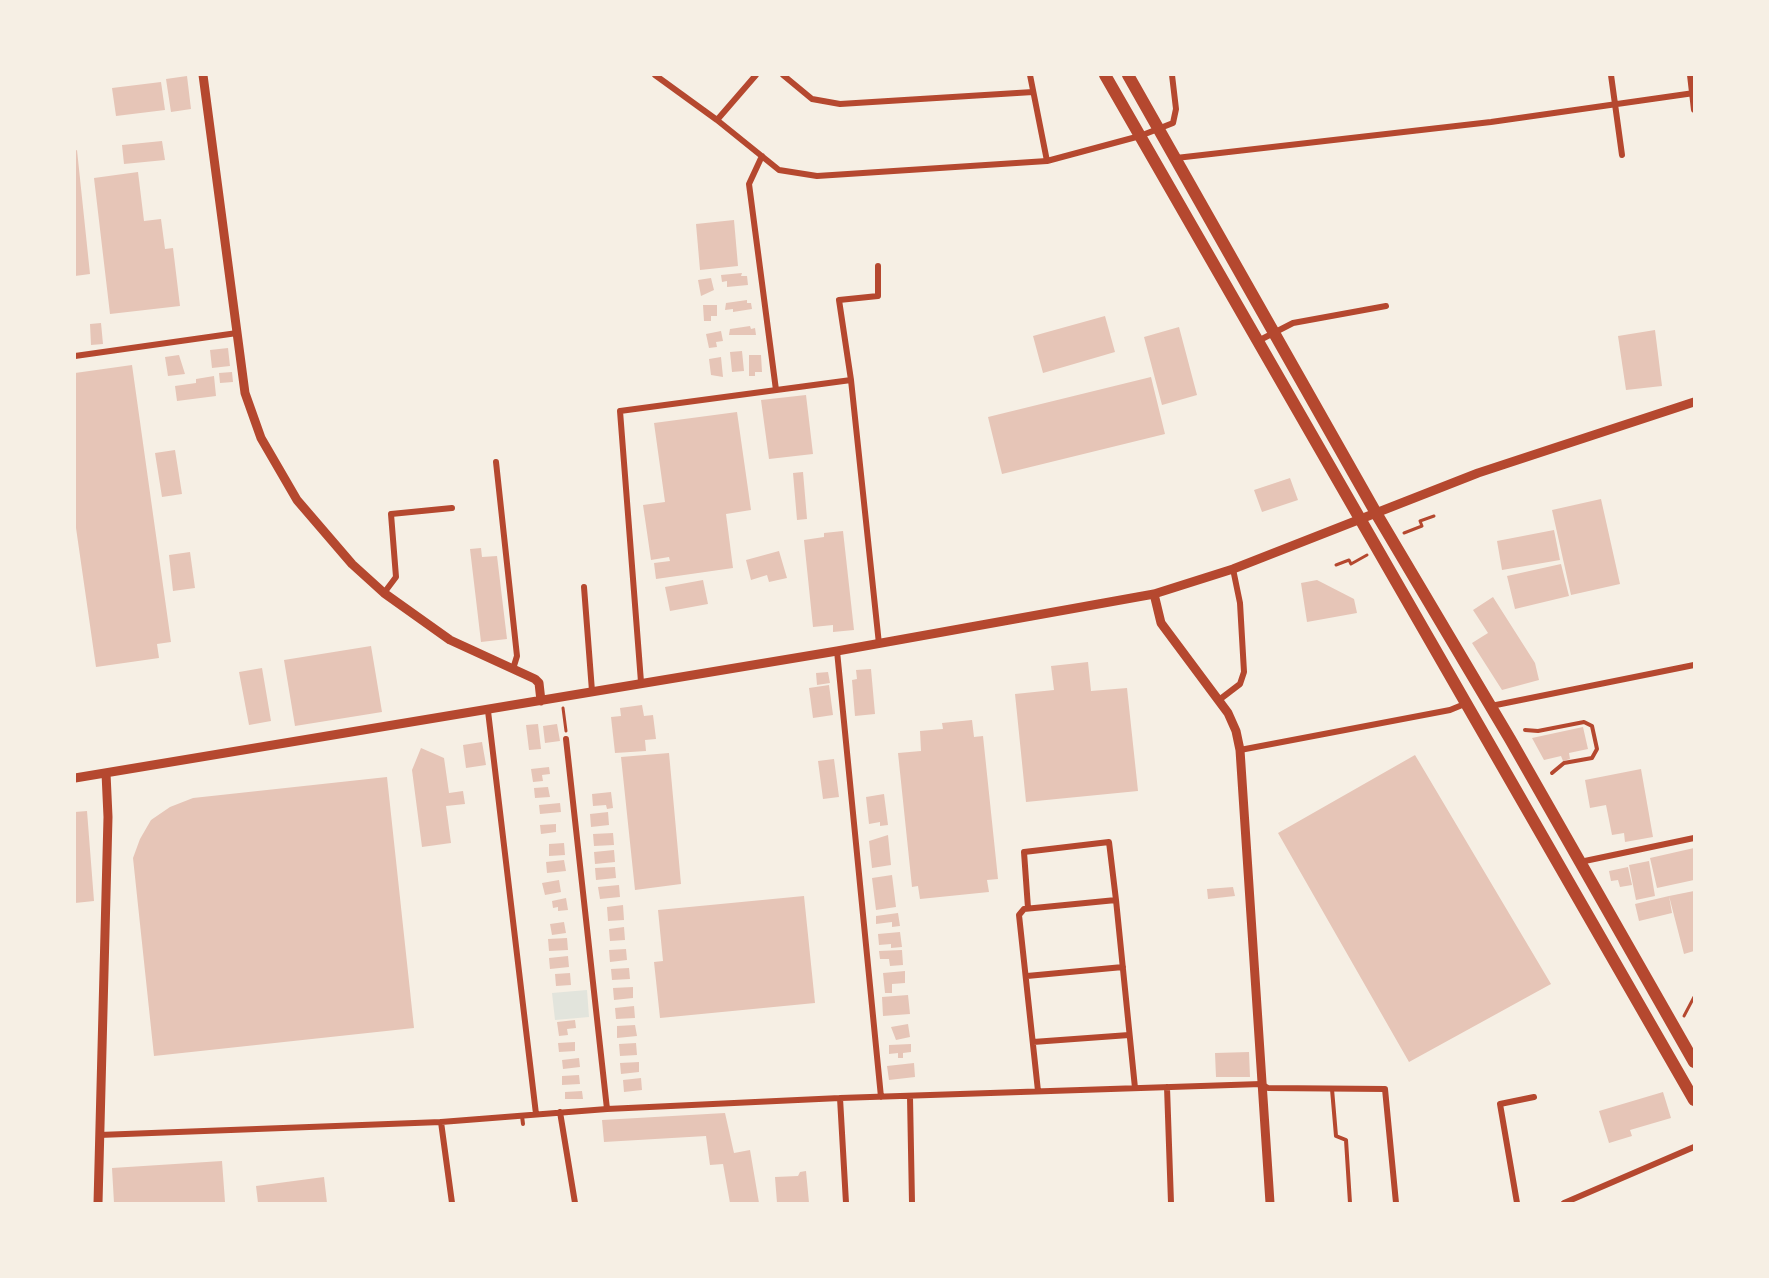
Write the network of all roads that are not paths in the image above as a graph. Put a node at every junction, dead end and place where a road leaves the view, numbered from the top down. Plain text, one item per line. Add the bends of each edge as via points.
1 (203, 75) edge
2 (655, 75) edge
3 (756, 75) edge
4 (783, 75) edge
5 (1030, 75) edge
6 (1105, 75) edge
7 (1128, 75) edge
8 (1172, 75) edge
9 (1611, 75) edge
10 (1689, 75) edge
11 (1033, 92) junction
12 (1693, 94) edge
13 (1616, 104) junction
14 (1694, 110) edge
15 (717, 120) junction
16 (1160, 130) junction
17 (1140, 136) junction
18 (762, 156) junction
19 (1622, 156) dead end
20 (1176, 158) junction
21 (1047, 161) junction
22 (878, 266) dead end
23 (1386, 306) dead end
24 (1276, 331) junction
25 (237, 333) junction
26 (1258, 341) junction
27 (75, 357) edge
28 (851, 380) junction
29 (776, 390) junction
30 (1694, 402) edge
31 (496, 462) dead end
32 (452, 508) dead end
33 (1376, 513) junction
34 (1361, 519) junction
35 (1233, 569) junction
36 (585, 587) dead end
37 (384, 593) junction
38 (1154, 594) junction
39 (879, 644) junction
40 (837, 651) junction
41 (1694, 665) edge
42 (513, 669) junction
43 (641, 682) junction
44 (592, 691) junction
45 (541, 700) junction
46 (1220, 700) junction
47 (1467, 703) junction
48 (1491, 706) junction
49 (488, 711) junction
50 (1525, 730) dead end
51 (566, 739) road end
52 (1240, 750) junction
53 (106, 773) junction
54 (1552, 773) dead end
55 (75, 778) edge
56 (1694, 838) edge
57 (1580, 862) junction
58 (1116, 900) junction
59 (1028, 908) junction
60 (1123, 967) junction
61 (1027, 976) junction
62 (1130, 1035) junction
63 (1034, 1042) junction
64 (1694, 1062) edge
65 (1261, 1084) junction
66 (1167, 1087) junction
67 (1135, 1088) junction
68 (1332, 1089) junction
69 (1038, 1091) junction
70 (881, 1097) junction
71 (910, 1097) junction
72 (1534, 1097) dead end
73 (840, 1098) junction
74 (1694, 1100) edge
75 (607, 1110) junction
76 (560, 1112) junction
77 (536, 1114) junction
78 (522, 1115) junction
79 (487, 1118) junction
80 (441, 1122) junction
81 (524, 1124) dead end
82 (488, 1126) dead end
83 (99, 1135) junction
84 (1694, 1147) edge
85 (99, 1203) edge
86 (452, 1203) edge
87 (575, 1203) edge
88 (846, 1203) edge
89 (912, 1203) edge
90 (1171, 1203) edge
91 (1270, 1203) edge
92 (1350, 1203) edge
93 (1395, 1203) edge
94 (1517, 1203) edge
95 (1564, 1203) edge

1 - 25 street
2 - 15 street
3 - 15 street
4 - 11 street via 812,99 840,104
5 - 11 street
6 - 17 highway
7 - 16 highway
8 - 16 street via 1176,109 1173,123
9 - 13 street
10 - 12 street
11 - 21 street
12 - 13 street
12 - 14 street
13 - 19 street
13 - 20 street
15 - 18 street
16 - 17 street
16 - 20 highway
17 - 21 street
17 - 26 highway
18 - 21 street via 778,170 817,176
18 - 29 street via 749,184
20 - 24 highway
22 - 28 street via 878,296 839,300
23 - 24 street via 1293,323
24 - 26 street
24 - 33 highway
25 - 27 street
25 - 37 street via 250,409 277,468 323,532
26 - 34 highway
28 - 29 street
28 - 39 street
29 - 43 street via 620,411
30 - 33 street via 1478,472
31 - 42 street via 517,656
32 - 37 street via 391,514 396,578
33 - 34 street
33 - 48 highway
34 - 35 street
34 - 47 highway
35 - 38 street
35 - 46 street via 1240,603 1244,672 1240,684
36 - 44 street
37 - 42 street via 450,640
38 - 39 street
38 - 46 street via 1161,623
39 - 40 street
40 - 43 street
40 - 70 street
41 - 48 street
42 - 45 street via 539,683
43 - 44 street
44 - 45 street
45 - 49 street
46 - 52 street via 1236,730
47 - 52 street via 1450,710
47 - 74 highway
48 - 57 highway
49 - 53 street
49 - 77 street
50 - 54 lane via 1584,722 1592,726 1597,749 1592,758 1564,763
51 - 75 street
52 - 65 street
53 - 55 street
53 - 83 street
56 - 57 street
57 - 64 highway
58 - 59 street
58 - 59 street via 1109,842 1024,852
58 - 60 street
59 - 61 street via 1019,915
60 - 61 street
60 - 62 street
61 - 63 street
62 - 63 street
62 - 67 street
63 - 69 street
65 - 66 street
65 - 68 street via 1268,1088
65 - 91 street
66 - 67 street
66 - 90 street
67 - 69 street
68 - 92 lane via 1336,1136 1346,1140
68 - 93 street via 1385,1089
69 - 71 street
70 - 71 street
70 - 73 street
71 - 89 street
72 - 94 street via 1500,1104
73 - 75 street
73 - 88 street
75 - 76 street
76 - 77 street
76 - 87 street
77 - 78 street
78 - 79 street
78 - 81 lane
79 - 80 street
79 - 82 lane
80 - 83 street
80 - 86 street
83 - 85 street
84 - 95 street

